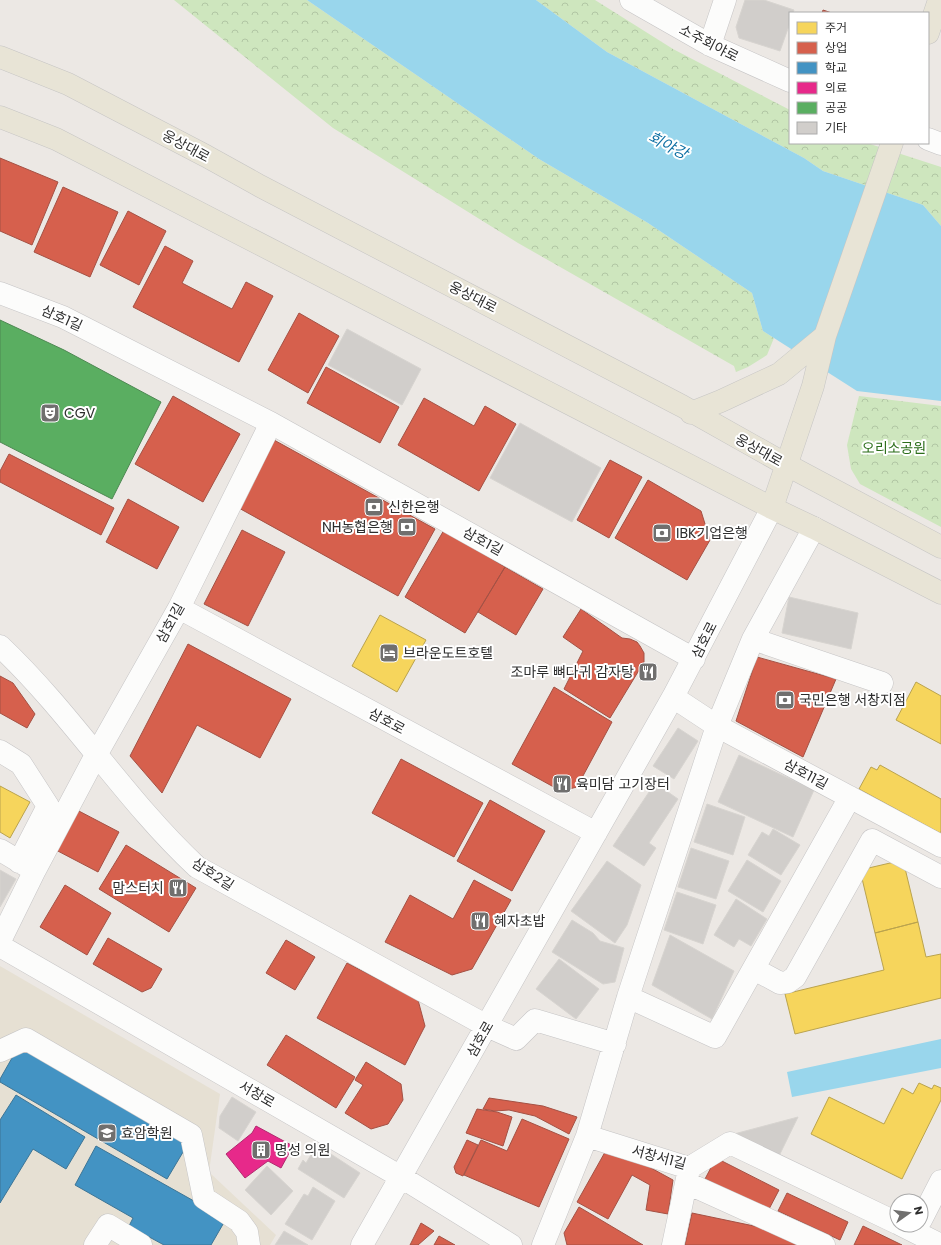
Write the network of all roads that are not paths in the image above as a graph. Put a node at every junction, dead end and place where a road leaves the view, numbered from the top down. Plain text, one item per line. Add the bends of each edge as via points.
1 (631, 0) edge
2 (725, 0) edge
3 (939, 0) edge
4 (929, 30) edge
5 (710, 45) junction
6 (0, 57) edge
7 (789, 81) edge
8 (0, 117) edge
9 (929, 139) edge
10 (941, 144) edge
11 (890, 151) edge
12 (0, 293) edge
13 (825, 336) junction
14 (691, 413) junction
15 (271, 423) junction
16 (787, 465) junction
17 (772, 508) junction
18 (814, 528) junction
19 (941, 547) edge
20 (941, 593) edge
21 (179, 608) junction
22 (753, 639) junction
23 (0, 646) edge
24 (694, 659) junction
25 (882, 683) dead end
26 (673, 697) junction
27 (717, 726) junction
28 (0, 751) edge
29 (96, 755) junction
30 (850, 797) junction
31 (596, 833) junction
32 (941, 846) edge
33 (0, 850) edge
34 (27, 866) junction
35 (941, 877) edge
36 (0, 941) edge
37 (0, 946) edge
38 (754, 969) junction
39 (628, 997) junction
40 (487, 1026) junction
41 (615, 1044) junction
42 (0, 1051) edge
43 (587, 1136) junction
44 (688, 1175) junction
45 (401, 1177) junction
46 (941, 1181) edge
47 (929, 1198) edge
48 (889, 1215) edge
49 (922, 1233) edge
50 (96, 1245) edge
51 (141, 1245) edge
52 (248, 1245) edge
53 (362, 1245) edge
54 (511, 1245) edge
55 (543, 1245) edge
56 (673, 1245) edge
57 (824, 1245) edge
58 (941, 1245) edge

1 - 5 street, 소주회야로
2 - 5 street
3 - 4 main road
5 - 7 street, 소주회야로
6 - 14 main road, 웅상대로 via 75,88
8 - 17 main road via 56,139
9 - 10 street
11 - 13 main road
12 - 15 street, 삼호1길 via 63,317
13 - 14 main road via 779,374
13 - 16 main road via 813,386
14 - 16 main road, 웅상대로
15 - 21 street, 삼호1길
15 - 24 street, 삼호1길
16 - 17 main road
16 - 19 main road, 웅상대로
17 - 18 main road
17 - 24 street, 삼호로
18 - 20 main road
18 - 22 street
21 - 29 street, 삼호1길
21 - 31 street, 삼호로
22 - 25 street
22 - 27 street
23 - 29 street, 삼호2길 via 25,669
24 - 26 street, 삼호로
26 - 27 street, 삼호11길
26 - 31 street, 삼호로
27 - 30 street, 삼호11길
27 - 39 street
28 - 34 street via 21,764 48,806
29 - 34 street, 삼호1길
29 - 40 street, 삼호2길 via 177,848 198,867
30 - 32 street, 삼호11길
30 - 38 street
31 - 40 street, 삼호로
33 - 34 street
34 - 36 street
35 - 38 street via 872,840 795,977 788,982 780,983
37 - 45 street, 서창로
38 - 39 street via 715,1037
39 - 41 street
40 - 41 street, 삼호2길 via 516,1039 535,1020
40 - 45 street, 삼호로
41 - 43 street
42 - 52 street via 26,1039 191,1135 204,1198 239,1221 246,1232
43 - 44 street, 서창서1길
43 - 55 street
44 - 48 street, 서창서1길 via 730,1143
44 - 56 street
44 - 57 street, 서창서1길
45 - 53 street, 삼호로
45 - 54 street, 서창로
46 - 47 street
49 - 58 street, 서창서1길
50 - 51 street via 108,1225

